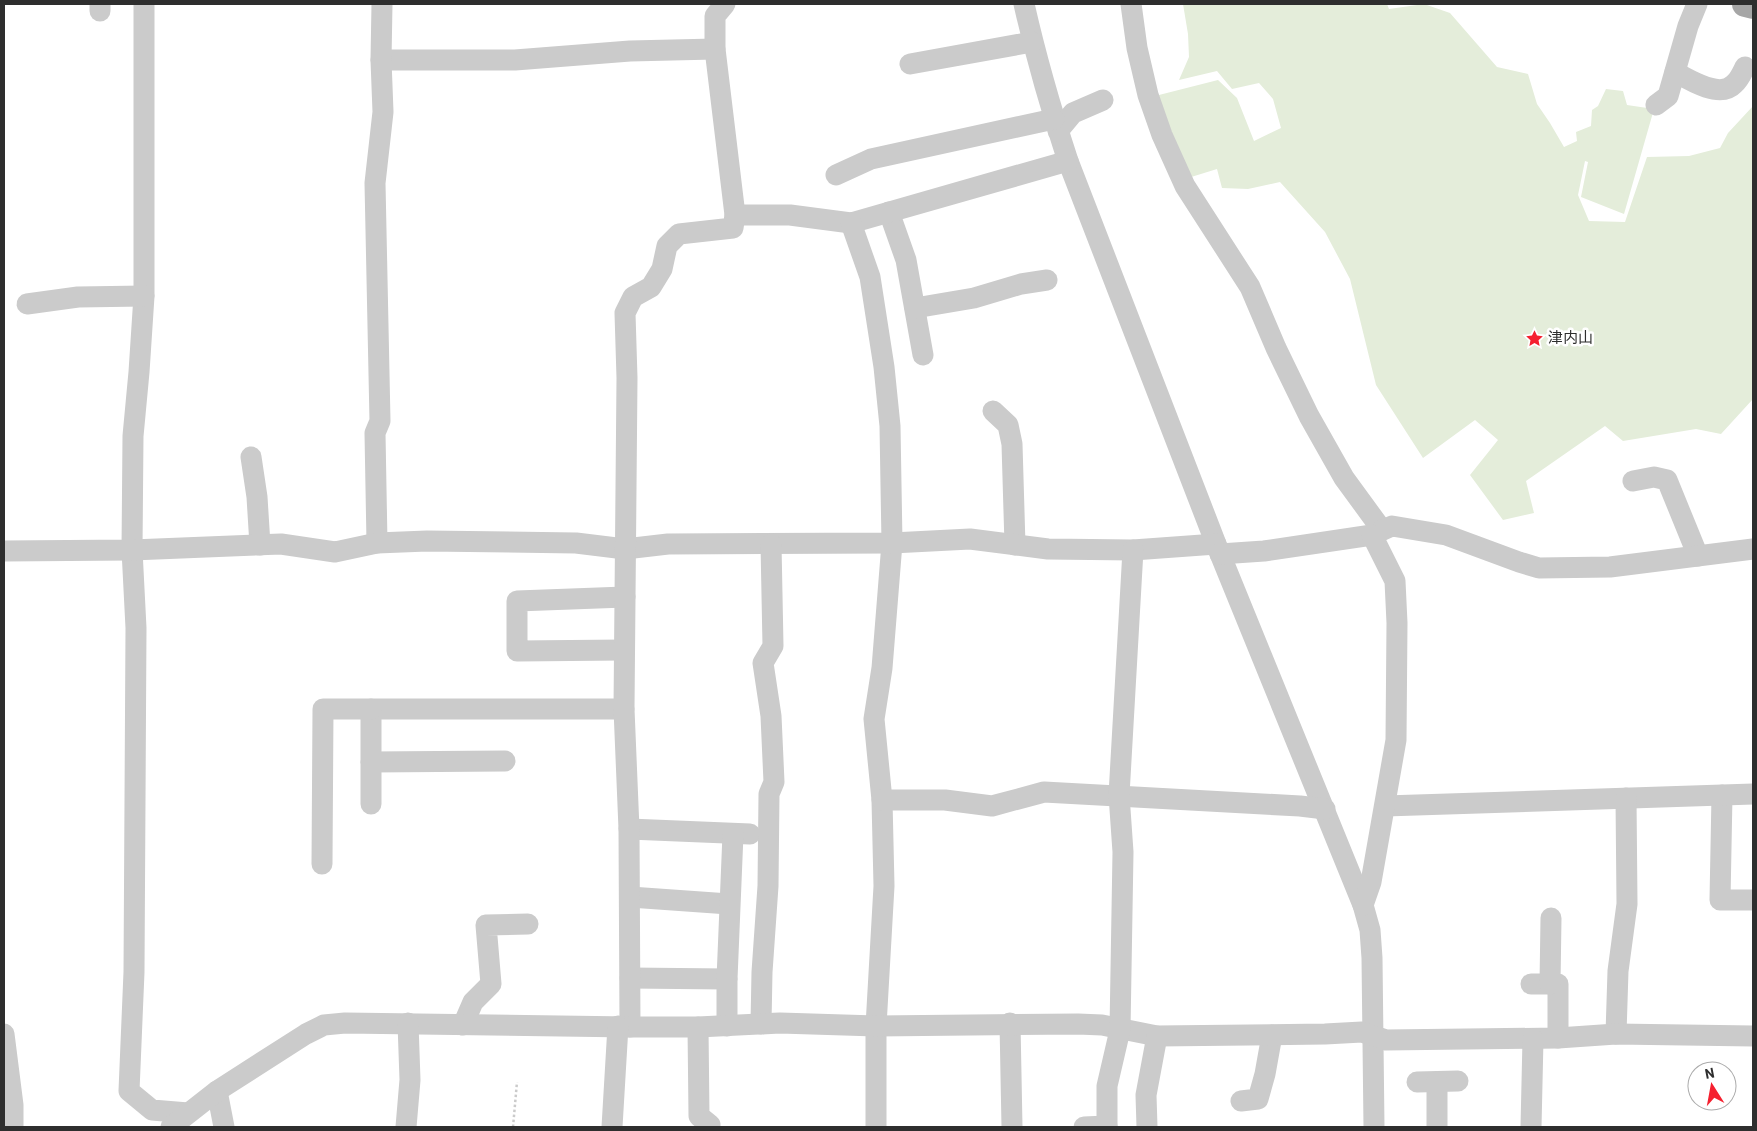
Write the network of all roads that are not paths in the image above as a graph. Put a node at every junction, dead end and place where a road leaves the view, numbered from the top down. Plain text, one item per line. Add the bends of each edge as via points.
1 (144, 4) edge
2 (382, 4) edge
3 (1024, 4) edge
4 (1131, 4) edge
5 (1697, 4) edge
6 (1744, 4) edge
7 (1753, 6) edge
8 (717, 7) edge
9 (1032, 42) junction
10 (715, 49) junction
11 (382, 60) junction
12 (910, 64) dead end
13 (1745, 67) dead end
14 (1675, 72) junction
15 (1103, 100) dead end
16 (1656, 105) dead end
17 (1056, 125) junction
18 (1068, 161) junction
19 (836, 175) dead end
20 (889, 212) junction
21 (735, 214) junction
22 (851, 223) junction
23 (1047, 280) dead end
24 (144, 296) junction
25 (26, 304) dead end
26 (915, 308) junction
27 (923, 355) dead end
28 (993, 411) dead end
29 (251, 456) dead end
30 (1633, 481) dead end
31 (1377, 532) junction
32 (892, 543) junction
33 (377, 544) junction
34 (771, 544) junction
35 (260, 545) junction
36 (1015, 545) junction
37 (625, 549) junction
38 (1218, 549) junction
39 (1753, 549) edge
40 (4, 550) edge
41 (132, 550) junction
42 (1133, 550) junction
43 (1698, 556) junction
44 (625, 597) junction
45 (624, 650) junction
46 (624, 708) junction
47 (371, 709) junction
48 (505, 761) dead end
49 (371, 762) junction
50 (1753, 794) edge
51 (1119, 795) junction
52 (1722, 795) junction
53 (1626, 798) junction
54 (882, 800) junction
55 (371, 804) dead end
56 (1385, 806) junction
57 (1325, 810) junction
58 (629, 828) junction
59 (322, 864) dead end
60 (630, 897) junction
61 (1753, 900) edge
62 (729, 904) junction
63 (1364, 905) junction
64 (1551, 918) dead end
65 (528, 924) dead end
66 (630, 978) junction
67 (727, 978) junction
68 (408, 1023) junction
69 (761, 1024) junction
70 (1010, 1024) junction
71 (463, 1025) junction
72 (624, 1026) junction
73 (728, 1026) junction
74 (876, 1026) junction
75 (698, 1027) junction
76 (1120, 1030) junction
77 (4, 1034) edge
78 (1616, 1034) junction
79 (1272, 1035) junction
80 (1373, 1035) junction
81 (1157, 1036) junction
82 (1753, 1036) edge
83 (1533, 1038) junction
84 (1558, 1038) junction
85 (1458, 1081) dead end
86 (218, 1091) junction
87 (1241, 1101) dead end
88 (188, 1113) junction
89 (13, 1127) edge
90 (171, 1127) edge
91 (224, 1127) edge
92 (406, 1127) edge
93 (612, 1127) edge
94 (710, 1127) edge
95 (876, 1127) edge
96 (1012, 1127) edge
97 (1084, 1127) edge
98 (1107, 1127) edge
99 (1147, 1127) edge
100 (1374, 1127) edge
101 (1437, 1127) edge
102 (1531, 1127) edge

1 - 24 street
2 - 11 street
3 - 9 street
4 - 31 street via 1148,95 1185,186 1250,287 1309,416
5 - 14 street
6 - 7 main road
8 - 10 street
9 - 12 street
9 - 17 street
10 - 11 street via 630,51 515,60
10 - 21 street
11 - 33 street via 383,112 375,183 380,421 375,433
13 - 14 street via 1734,86 1721,91 1700,86
14 - 16 street via 1668,96
15 - 17 street
17 - 18 street
17 - 19 street via 871,159
18 - 20 street
18 - 38 street
20 - 22 street
20 - 26 street via 906,260
21 - 22 street via 790,215
21 - 37 street via 733,228 679,234 667,246 662,269 651,287 633,297 625,313
22 - 32 street via 870,277 884,367 890,426
23 - 26 street
24 - 25 street via 78,297
24 - 41 street via 140,372 132,436
26 - 27 street
28 - 36 street via 1008,424 1012,444
29 - 35 street
30 - 43 street via 1654,477 1667,480
31 - 38 street via 1264,551
31 - 43 street via 1392,526 1446,535 1539,568 1610,567
31 - 56 street via 1395,581 1397,623 1396,740
32 - 34 street
32 - 36 street via 970,540
32 - 54 street via 882,668 874,719
33 - 35 street via 335,552 281,544
33 - 37 street via 576,543
34 - 37 street via 668,544
34 - 69 street via 773,646 764,663 771,716 774,782 769,794
35 - 41 street
36 - 42 street via 1048,550
37 - 44 street
38 - 42 street
38 - 57 street
39 - 43 street
40 - 41 street
41 - 88 street via 136,638 134,972 129,1091 152,1110
42 - 51 street
44 - 45 street
44 - 45 street via 517,601 517,651
45 - 46 street
46 - 47 street
46 - 58 street
47 - 49 street
47 - 59 street via 324,709
48 - 49 street
49 - 55 street
50 - 52 street
51 - 54 street via 1044,792 992,806 945,800
51 - 57 street
51 - 76 street via 1123,852
52 - 53 street
52 - 61 street via 1720,900
53 - 56 street
53 - 78 street via 1627,904 1618,971
54 - 74 street via 884,886
56 - 63 street via 1372,882
57 - 63 street
58 - 60 street
58 - 62 street via 741,834
60 - 62 street
60 - 66 street
62 - 67 street
63 - 80 street via 1370,930
64 - 84 street via 1541,984 1558,984
65 - 71 street via 486,925 491,984 473,1002
66 - 67 street
66 - 72 street
67 - 73 street
68 - 71 street
68 - 86 street via 324,1025
68 - 92 street via 410,1080
69 - 73 street
69 - 74 street
70 - 74 street
70 - 76 street via 1102,1025
70 - 96 street
71 - 72 street
72 - 75 street
72 - 93 street
73 - 75 street
74 - 95 street
75 - 94 street via 699,1116
76 - 81 street
76 - 98 street via 1107,1086
77 - 89 street
78 - 82 street
78 - 84 street
79 - 80 street via 1362,1032
79 - 81 street
79 - 87 street via 1258,1099
80 - 83 street via 1386,1040
80 - 100 street
81 - 99 street via 1146,1095
83 - 84 street
83 - 102 street
85 - 101 street via 1427,1082
86 - 88 street
86 - 91 street
88 - 90 street
97 - 98 street

